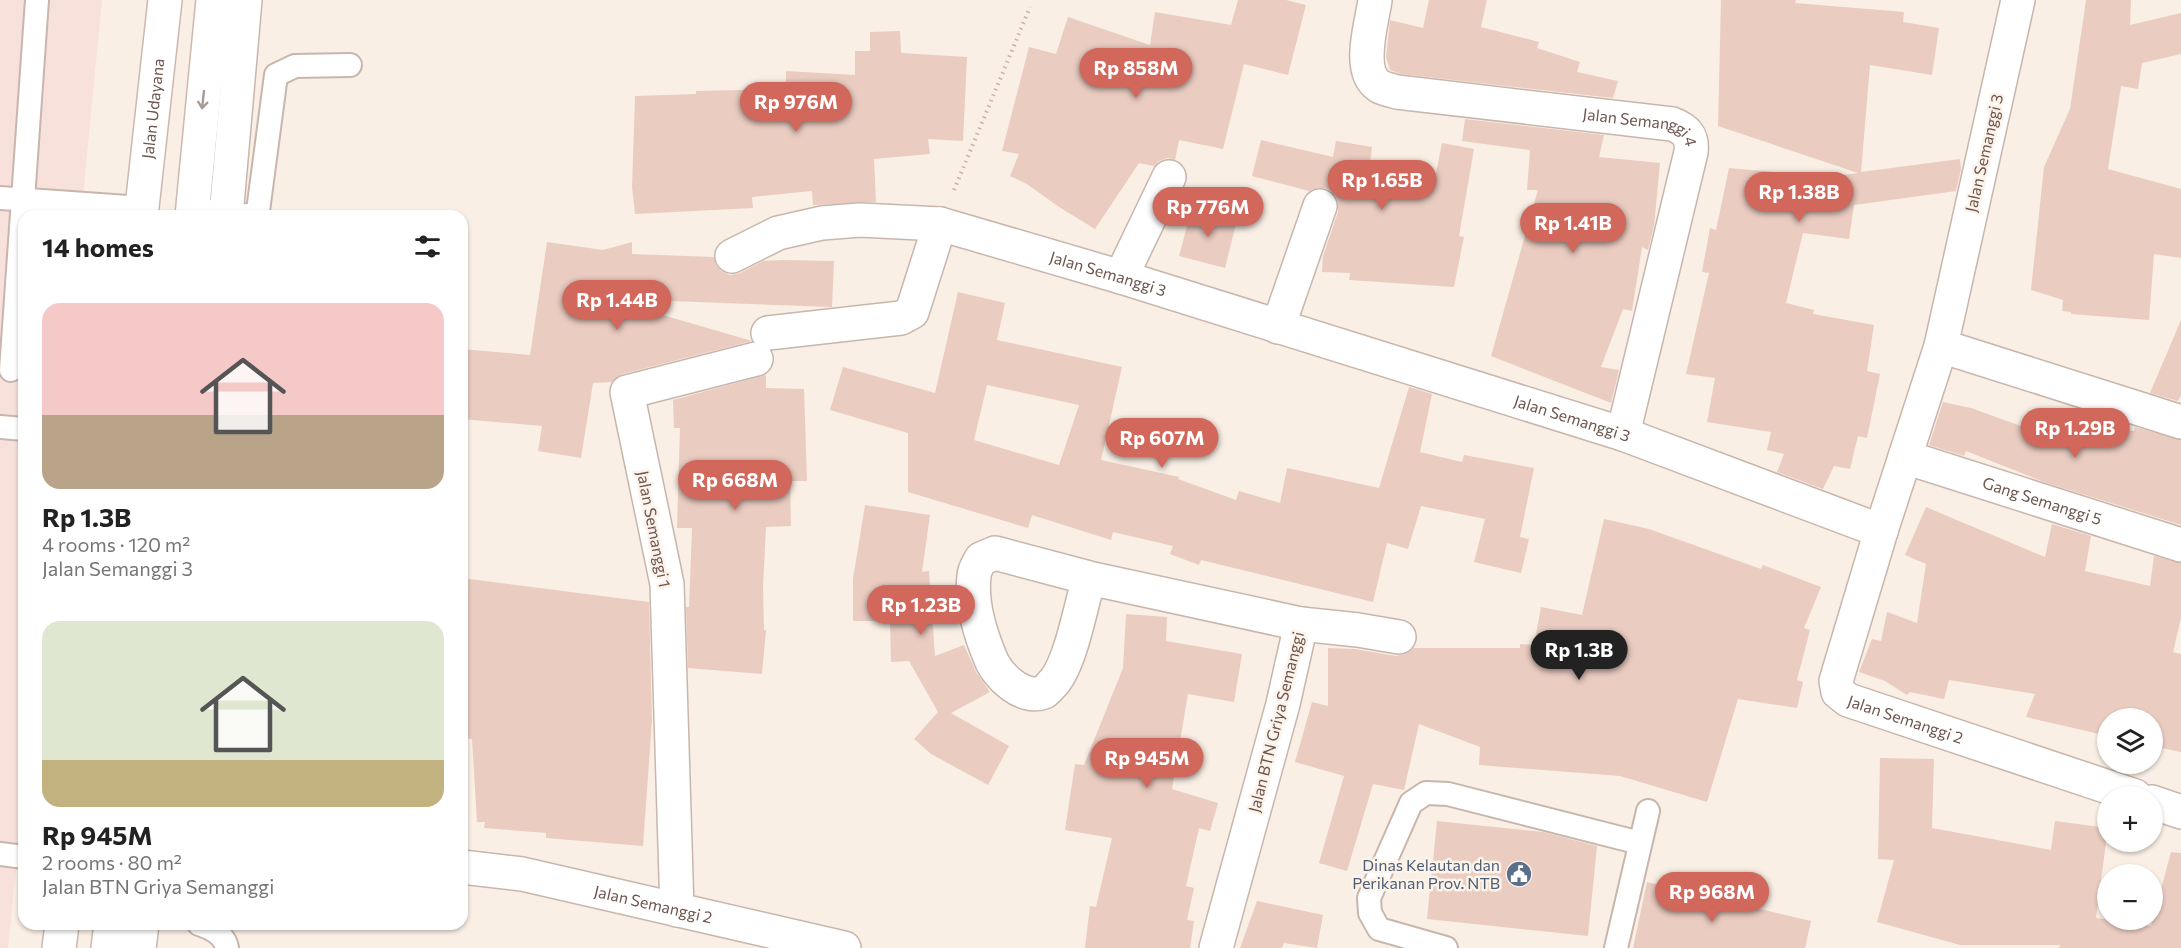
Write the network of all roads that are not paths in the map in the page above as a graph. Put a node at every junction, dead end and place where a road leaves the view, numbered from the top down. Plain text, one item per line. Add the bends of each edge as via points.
1 (37, 0) edge
2 (165, 0) edge
3 (213, 0) edge
4 (246, 0) edge
5 (1375, 0) edge
6 (2018, 0) edge
7 (159, 56) junction
8 (207, 58) junction
9 (350, 65) dead end
10 (1169, 177) dead end
11 (0, 198) edge
12 (23, 199) junction
13 (1320, 206) dead end
14 (22, 210) edge
15 (123, 210) edge
16 (141, 210) edge
17 (192, 210) edge
18 (227, 210) edge
19 (258, 210) edge
20 (940, 224) junction
21 (732, 256) dead end
22 (18, 270) edge
23 (1121, 277) junction
24 (1278, 327) junction
25 (1941, 346) junction
26 (11, 370) dead end
27 (2181, 422) edge
28 (0, 427) edge
29 (18, 428) edge
30 (1623, 434) junction
31 (1905, 457) junction
32 (1881, 531) junction
33 (2181, 545) edge
34 (1089, 578) junction
35 (1301, 624) junction
36 (1399, 637) dead end
37 (2105, 786) edge
38 (2163, 806) edge
39 (1648, 811) dead end
40 (2181, 812) edge
41 (1640, 843) junction
42 (0, 854) edge
43 (18, 856) edge
44 (468, 868) edge
45 (677, 910) junction
46 (61, 930) edge
47 (110, 930) edge
48 (141, 930) edge
49 (214, 930) edge
50 (59, 948) edge
51 (108, 948) edge
52 (139, 948) edge
53 (227, 948) edge
54 (844, 948) edge
55 (1216, 948) edge
56 (1446, 948) edge
57 (1616, 948) edge

1 - 12 lane
2 - 7 street, Jalan Udayana
3 - 8 street
4 - 18 street
5 - 30 street, Jalan Semanggi 4 via 1366,65 1370,78 1380,87 1672,124 1690,137 1691,152
6 - 25 street, Jalan Semanggi 3
7 - 8 street
7 - 16 street, Jalan Udayana
8 -> 17 street
9 - 19 lane via 295,66 276,75
10 - 23 street
11 - 12 lane
12 - 14 lane
12 - 15 lane
13 - 24 street
20 - 21 street, Jalan Semanggi 3 via 860,220 822,223 778,233
20 - 23 street, Jalan Semanggi 3
20 - 45 street, Jalan Semanggi 1 via 912,312 901,318 762,346 627,392 667,584
22 - 26 lane
23 - 24 street, Jalan Semanggi 3
24 - 30 street, Jalan Semanggi 3
25 - 27 street
25 - 31 street, Jalan Semanggi 3
28 - 29 lane
30 - 32 street, Jalan Semanggi 3
31 - 32 street, Jalan Semanggi 3
31 - 33 street, Gang Semanggi 5
32 - 37 street, Jalan Semanggi 2 via 1836,681 1838,692 1848,700
34 - 34 street, Jalan BTN Griya Semanggi via 995,553 981,559 974,574 974,603 990,659 1017,688 1031,694 1044,692 1056,680 1068,655
34 - 35 street, Jalan BTN Griya Semanggi
35 - 36 street
35 - 55 street, Jalan BTN Griya Semanggi
38 - 40 street
39 - 41 lane
41 - 56 lane via 1448,794 1426,793 1411,803 1369,898 1370,913 1379,929
41 - 57 lane
42 - 43 lane
44 - 45 street, Jalan Semanggi 2 via 522,874
45 - 54 street, Jalan Semanggi 2
46 - 50 street
47 - 51 street
48 - 52 street
49 - 53 lane

